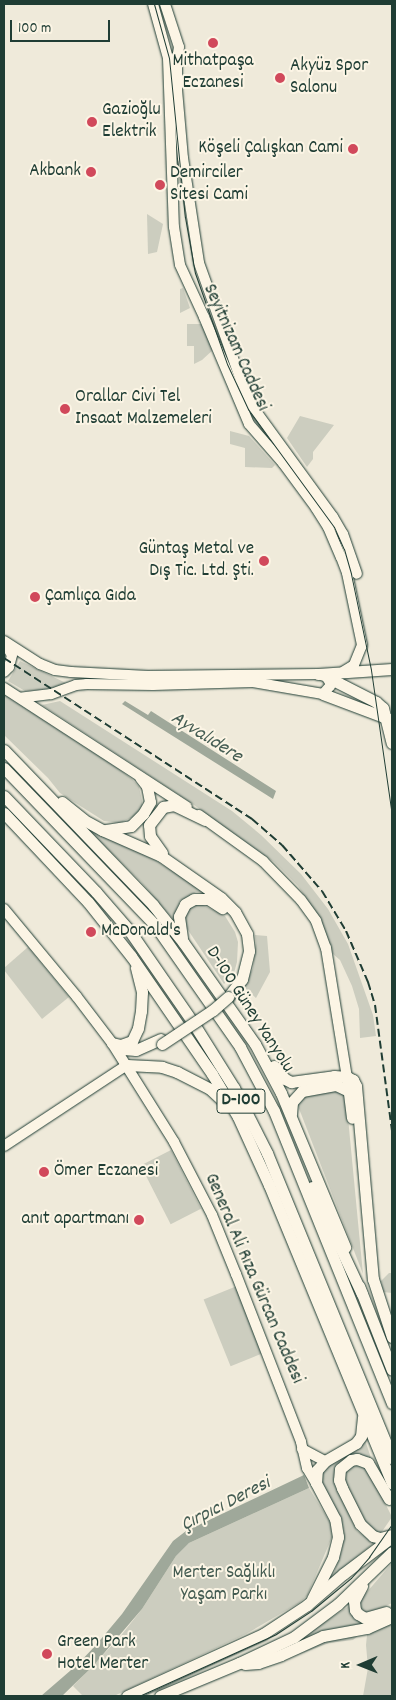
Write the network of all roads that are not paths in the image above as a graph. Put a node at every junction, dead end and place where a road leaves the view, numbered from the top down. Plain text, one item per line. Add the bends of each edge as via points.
1 (153, 4) edge
2 (165, 4) edge
3 (357, 574) dead end
4 (4, 641) edge
5 (392, 669) edge
6 (344, 671) junction
7 (4, 672) edge
8 (322, 676) junction
9 (4, 688) edge
10 (323, 694) junction
11 (20, 698) junction
12 (389, 719) edge
13 (392, 744) edge
14 (4, 750) edge
15 (4, 768) edge
16 (140, 777) junction
17 (32, 780) junction
18 (4, 796) edge
19 (4, 813) edge
20 (205, 820) junction
21 (102, 830) junction
22 (170, 862) junction
23 (4, 909) edge
24 (183, 942) junction
25 (131, 956) junction
26 (226, 995) junction
27 (162, 1041) junction
28 (112, 1043) junction
29 (255, 1044) junction
30 (127, 1065) junction
31 (347, 1077) junction
32 (349, 1091) junction
33 (291, 1114) junction
34 (238, 1117) junction
35 (288, 1144) junction
36 (4, 1146) edge
37 (362, 1294) junction
38 (392, 1337) edge
39 (392, 1350) edge
40 (392, 1370) edge
41 (392, 1403) edge
42 (364, 1412) junction
43 (302, 1449) junction
44 (392, 1458) edge
45 (325, 1461) junction
46 (316, 1483) junction
47 (392, 1484) edge
48 (391, 1503) edge
49 (392, 1536) edge
50 (392, 1552) edge
51 (367, 1576) junction
52 (308, 1605) junction
53 (392, 1609) edge
54 (392, 1617) edge
55 (239, 1664) junction
56 (127, 1696) edge
57 (160, 1696) edge

1 - 6 main road, Seyitnizam Caddesi via 168,58 174,227 180,265 248,424 305,493 328,527 341,557 362,645 354,665
2 - 3 main road, Seyitnizam Caddesi via 179,47 177,90 183,158 199,263 252,406 333,517 343,534
4 - 7 main road via 12,655
4 - 8 main road via 40,664 71,672 148,676
5 - 6 main road
6 - 8 main road
8 - 10 main road via 330,686
8 - 12 main road via 376,702
9 - 11 main road
10 - 11 main road via 253,682 87,684
10 - 12 main road
11 - 16 main road
12 - 13 main road
14 - 17 main road, D-100 Güney Yanyolu
15 - 35 main road, D-100 via 140,907 173,947 253,1069
16 - 20 main road
16 - 21 main road via 150,802 143,814 126,828
17 - 21 main road via 45,786 84,820
17 - 24 main road, D-100 Güney Yanyolu via 135,884
18 - 44 main road, D-100 via 129,930 229,1080 267,1153
19 - 25 main road via 88,902
20 - 22 main road via 174,805 163,807 154,816 149,825 150,836
20 - 31 main road via 263,861 301,900 316,921 326,948
21 - 22 main road
22 - 26 main road via 221,898 244,926 248,961 242,980
23 - 28 main road, General Ali Rıza Gürcan Caddesi
24 - 26 main road via 179,916 188,902 208,899 228,914 240,936 242,957 236,978
24 - 29 main road, D-100 Güney Yanyolu
25 - 28 main road via 142,992 140,1019 132,1041 121,1045
25 - 34 main road
26 - 27 main road
27 - 28 main road via 136,1050 123,1049
27 - 30 main road
28 - 30 main road, General Ali Rıza Gürcan Caddesi
29 - 31 main road via 291,1082
29 - 33 main road, D-100 Güney Yanyolu
30 - 34 main road via 162,1067 194,1080 216,1093
30 - 36 main road
30 - 43 main road, General Ali Rıza Gürcan Caddesi via 174,1142 212,1215 284,1394
31 - 32 main road
31 - 38 main road via 353,1080 358,1093 373,1279
32 - 33 main road via 336,1085 302,1091 292,1102
32 - 39 main road via 364,1263
33 - 37 main road, D-100 Güney Yanyolu
34 - 42 main road
35 - 37 main road via 307,1176
35 - 41 main road, D-100
37 - 40 main road, D-100 Güney Yanyolu
42 - 45 main road via 361,1436 356,1443
42 - 47 main road
42 - 48 main road via 368,1436
43 - 45 main road
43 - 46 main road, General Ali Rıza Gürcan Caddesi via 307,1468
45 - 46 main road via 317,1470
46 - 52 main road via 335,1519 338,1537 324,1576
48 - 49 main road via 368,1463 351,1460 340,1469 342,1488 363,1528 380,1538
49 - 52 main road
50 - 51 main road
51 - 53 main road via 354,1601 355,1610 365,1618
51 - 55 main road via 309,1626
52 - 56 main road via 263,1634
54 - 55 main road via 367,1628 323,1636 258,1663
55 - 57 main road

